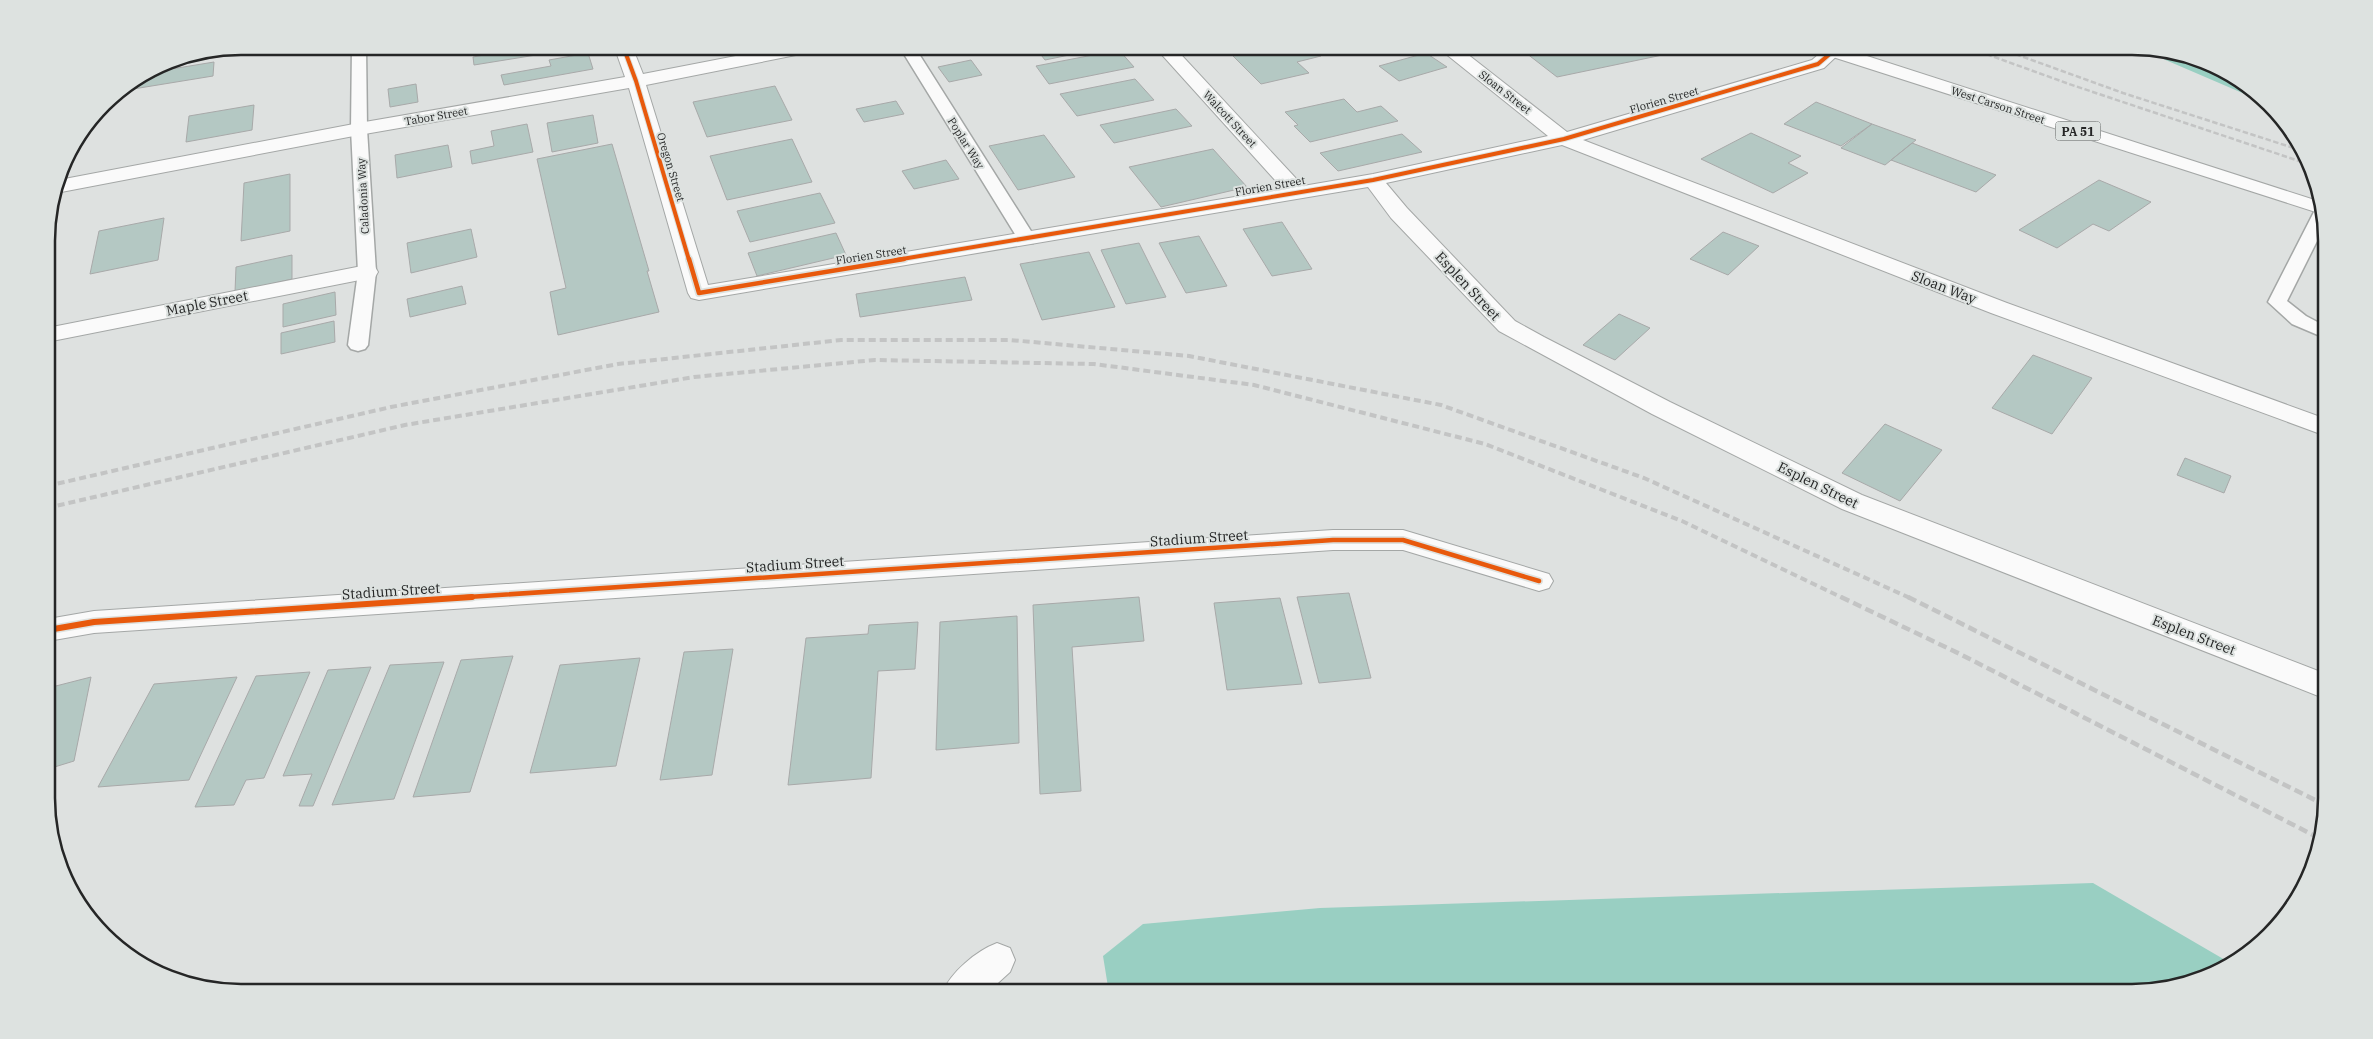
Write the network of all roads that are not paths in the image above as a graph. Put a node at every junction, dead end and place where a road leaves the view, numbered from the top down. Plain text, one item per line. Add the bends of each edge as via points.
1 (359, 55) edge
2 (626, 55) edge
3 (771, 55) edge
4 (912, 55) edge
5 (1171, 55) edge
6 (1457, 55) edge
7 (1822, 55) edge
8 (1844, 55) edge
9 (636, 82) junction
10 (359, 129) junction
11 (1564, 139) junction
12 (1373, 180) junction
13 (63, 186) edge
14 (1297, 192) junction
15 (2314, 207) edge
16 (2317, 222) edge
17 (1027, 239) junction
18 (366, 272) junction
19 (698, 293) joint
20 (2318, 330) edge
21 (55, 333) edge
22 (358, 345) dead end
23 (2318, 425) edge
24 (1539, 581) dead end
25 (55, 629) edge
26 (2318, 683) edge
27 (996, 960) dead end
28 (970, 984) edge

1 - 10 lane, Caladonia Way
2 - 9 street, Oregon Street
3 - 9 street, Tabor Street
4 - 17 lane, Poplar Way
5 - 14 street, Walcott Street
6 - 11 street, Sloan Street
7 - 11 street, Florien Street via 1818,64
8 - 15 street, West Carson Street / PA 51
9 - 10 street, Tabor Street
9 - 19 street, Oregon Street
10 - 13 street, Tabor Street
10 - 18 lane, Caladonia Way
11 - 12 street, Florien Street
11 - 23 street, Sloan Way via 1980,300
12 - 14 street, Florien Street
12 - 26 street, Esplen Street via 1507,326 1578,364 1852,502
14 - 17 street, Florien Street
16 - 20 lane via 2277,302 2287,314
17 - 19 street, Florien Street
18 - 21 street, Maple Street
18 - 22 lane, Caladonia Way
24 - 25 street, Stadium Street via 1404,540 1333,540 94,622
27 - 28 street

